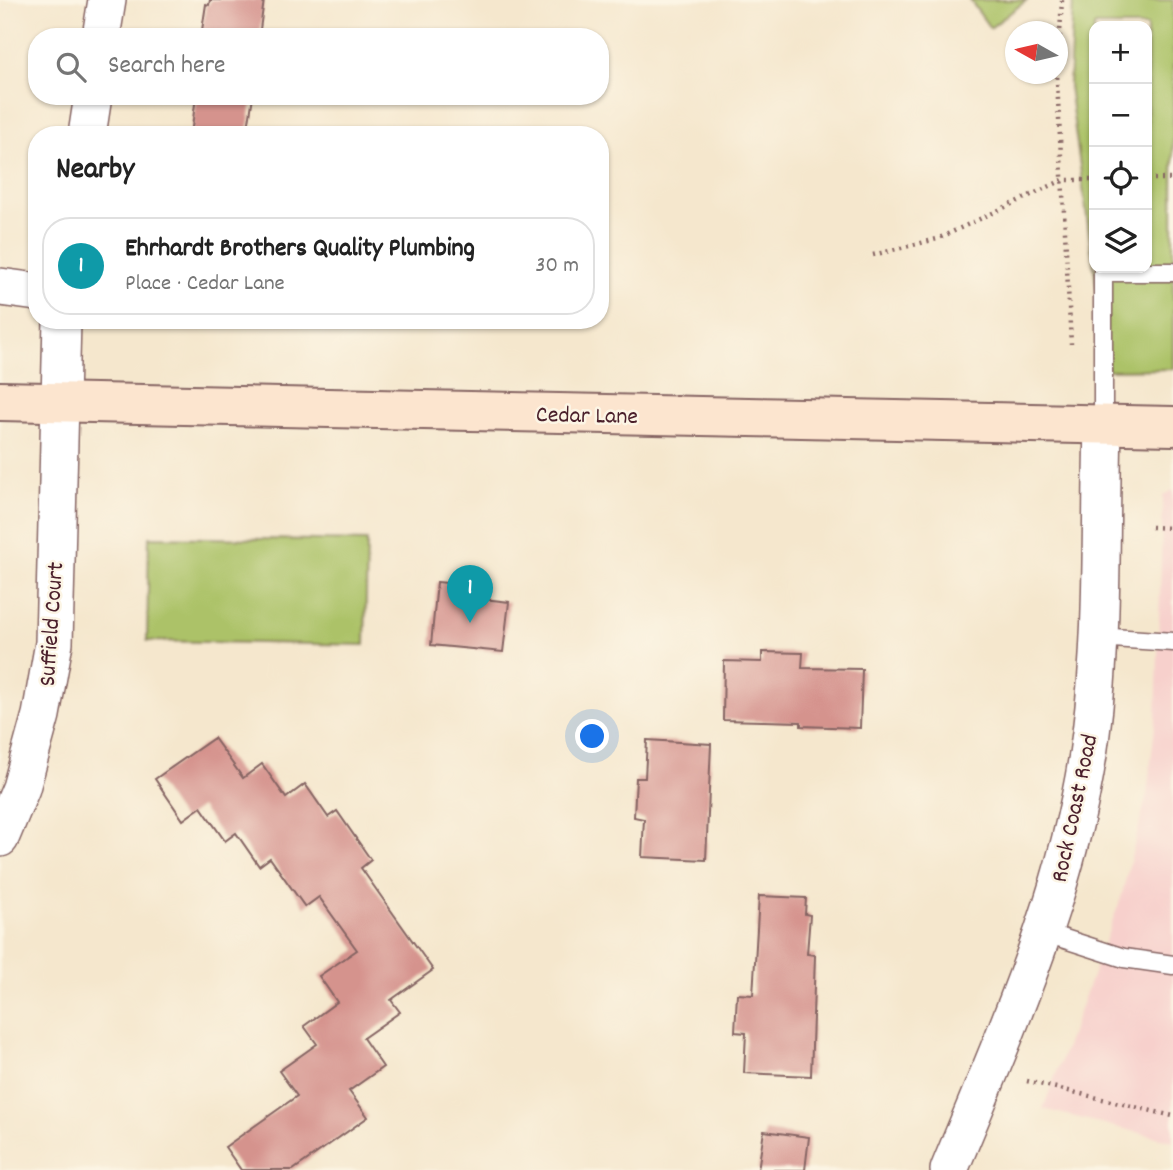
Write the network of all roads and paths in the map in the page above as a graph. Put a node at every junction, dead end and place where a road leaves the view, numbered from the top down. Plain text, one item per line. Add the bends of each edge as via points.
1 (107, 0) edge
2 (1062, 0) edge
3 (102, 28) edge
4 (92, 105) edge
5 (88, 126) edge
6 (1152, 179) edge
7 (1173, 179) edge
8 (1063, 180) junction
9 (1089, 180) edge
10 (873, 254) dead end
11 (1173, 271) edge
12 (0, 287) edge
13 (28, 291) edge
14 (62, 329) edge
15 (1071, 352) dead end
16 (0, 401) edge
17 (58, 402) junction
18 (1103, 426) junction
19 (1173, 426) edge
20 (1151, 527) dead end
21 (1173, 528) edge
22 (1097, 637) junction
23 (1173, 642) edge
24 (0, 838) edge
25 (1043, 932) junction
26 (1173, 965) edge
27 (989, 1072) junction
28 (1173, 1116) edge
29 (949, 1170) edge

1 - 3 street
2 - 8 path via 1057,81
4 - 5 street
6 - 7 path
8 - 9 path
8 - 10 path via 937,239
8 - 15 path
11 - 18 lane via 1103,272
12 - 13 street
14 - 17 street, Suffield Court
16 - 17 main road, Cedar Lane
17 - 18 main road, Cedar Lane
17 - 24 street, Suffield Court via 54,643 21,788
18 - 19 main road, Cedar Lane
18 - 22 street, Rock Coast Road
20 - 21 path
22 - 23 lane
22 - 25 street, Rock Coast Road via 1091,733 1073,832
25 - 26 lane via 1124,958
25 - 27 street, Rock Coast Road
27 - 28 path
27 - 29 street, Rock Coast Road

